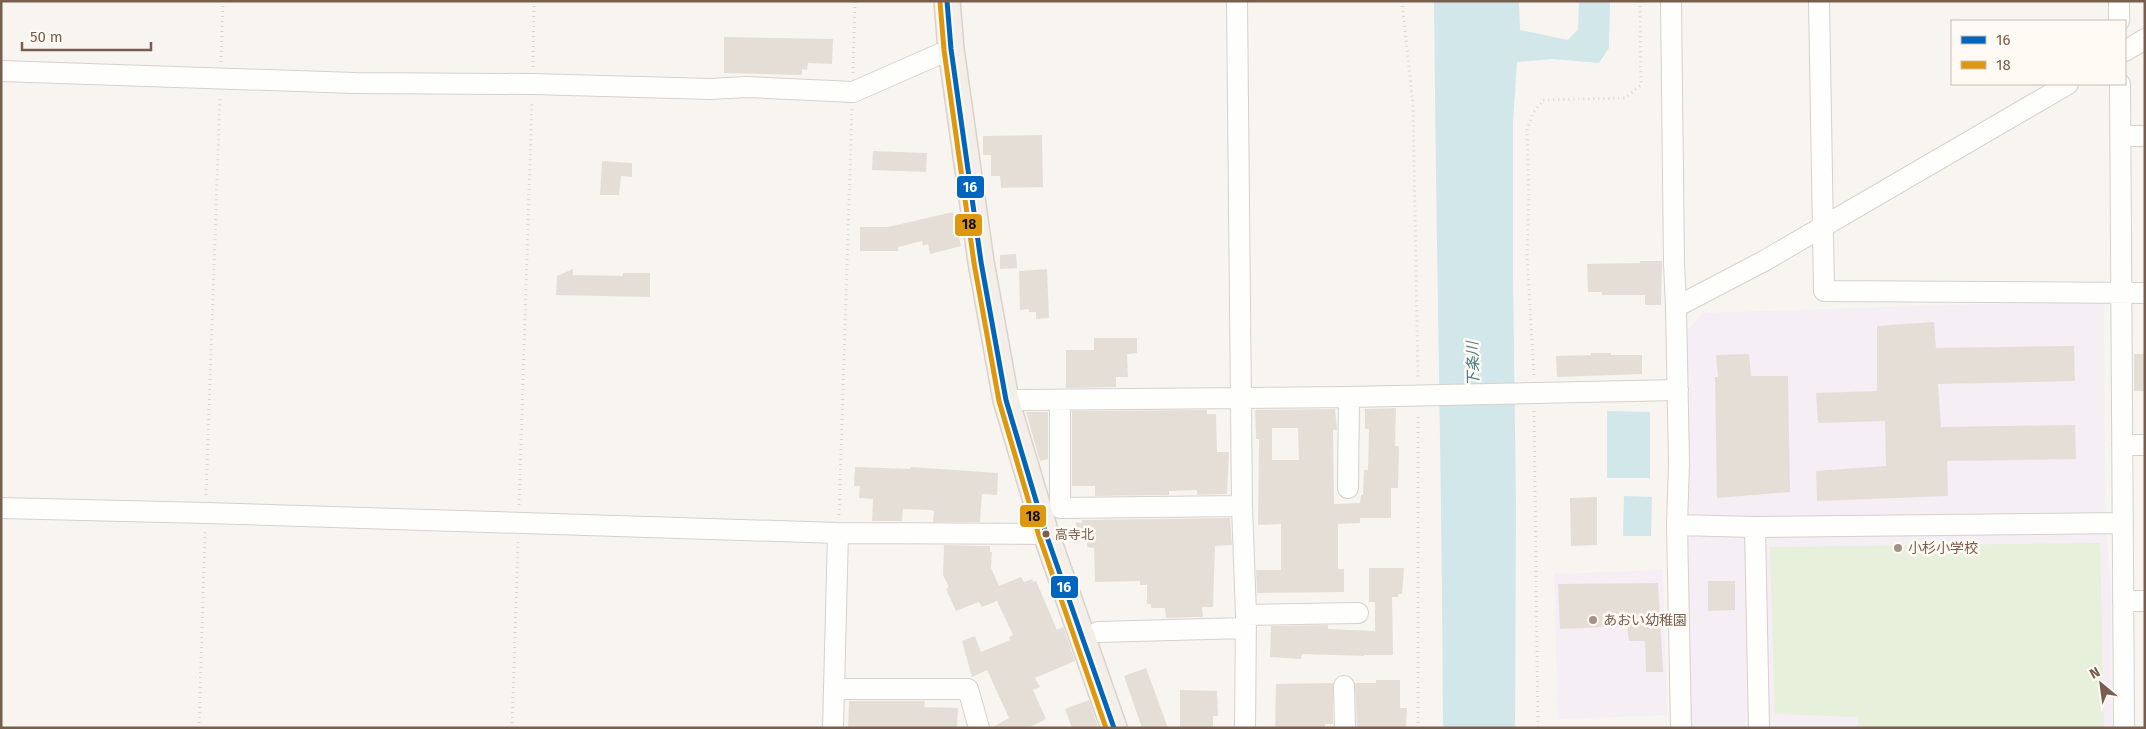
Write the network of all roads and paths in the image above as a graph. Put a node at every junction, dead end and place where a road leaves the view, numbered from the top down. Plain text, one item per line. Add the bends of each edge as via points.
1 (224, 1) edge
2 (534, 1) edge
3 (855, 1) edge
4 (947, 1) edge
5 (1237, 1) edge
6 (1402, 1) edge
7 (1640, 1) edge
8 (1672, 1) edge
9 (1819, 1) edge
10 (2119, 1) edge
11 (2119, 20) edge
12 (2145, 39) edge
13 (951, 50) junction
14 (2126, 50) edge
15 (1, 71) edge
16 (221, 80) junction
17 (532, 84) junction
18 (2066, 85) edge
19 (2120, 85) edge
20 (853, 92) junction
21 (2121, 136) junction
22 (2145, 136) edge
23 (1822, 226) junction
24 (2121, 293) junction
25 (2145, 293) edge
26 (1676, 307) junction
27 (1678, 390) junction
28 (1535, 392) junction
29 (1418, 395) junction
30 (1241, 397) junction
31 (1349, 397) junction
32 (1006, 400) junction
33 (1060, 400) junction
34 (2122, 445) junction
35 (2145, 445) edge
36 (1348, 488) dead end
37 (1242, 506) junction
38 (1, 508) edge
39 (206, 513) junction
40 (2123, 523) junction
41 (519, 524) junction
42 (1677, 525) junction
43 (1755, 527) junction
44 (838, 533) junction
45 (1046, 534) junction
46 (2123, 601) junction
47 (2145, 601) edge
48 (1358, 613) dead end
49 (1246, 622) junction
50 (1098, 632) dead end
51 (1344, 686) dead end
52 (834, 689) junction
53 (199, 728) edge
54 (512, 728) edge
55 (833, 728) edge
56 (980, 728) edge
57 (1114, 728) edge
58 (1245, 728) edge
59 (1345, 728) edge
60 (1418, 728) edge
61 (1538, 728) edge
62 (1681, 728) edge
63 (1759, 728) edge
64 (2124, 728) edge

1 - 16 path
2 - 17 path
3 - 20 path
4 - 13 main road
5 - 30 street
6 - 29 path via 1413,105
7 - 28 path via 1641,85 1625,98 1542,100 1527,130 1527,256
8 - 26 street
9 - 23 street
10 - 11 street
12 - 14 street
13 - 20 street
13 - 32 main road via 981,262
15 - 16 street
16 - 17 street
16 - 39 path
17 - 20 street
17 - 41 path
18 - 23 street
19 - 21 street
20 - 44 path
21 - 22 street
21 - 24 street
23 - 24 street via 1824,291
23 - 26 street
24 - 25 street
24 - 34 street
26 - 27 street
27 - 28 street
27 - 42 street
28 - 29 street
28 - 61 path
29 - 31 street
29 - 60 path
30 - 31 street
30 - 33 street
30 - 37 street
31 - 36 street
32 - 33 street
32 - 45 main road
33 - 37 street via 1060,508
34 - 35 street
34 - 40 street
37 - 49 street
38 - 39 street
39 - 41 street
39 - 53 path
40 - 43 street
40 - 46 street
41 - 44 street
41 - 54 path
42 - 43 street
42 - 62 street
43 - 63 street
44 - 45 street
44 - 52 street
45 - 57 main road
46 - 47 street
46 - 64 street
48 - 49 street
49 - 50 street
49 - 58 street
51 - 59 street
52 - 55 street
52 - 56 street via 968,689

